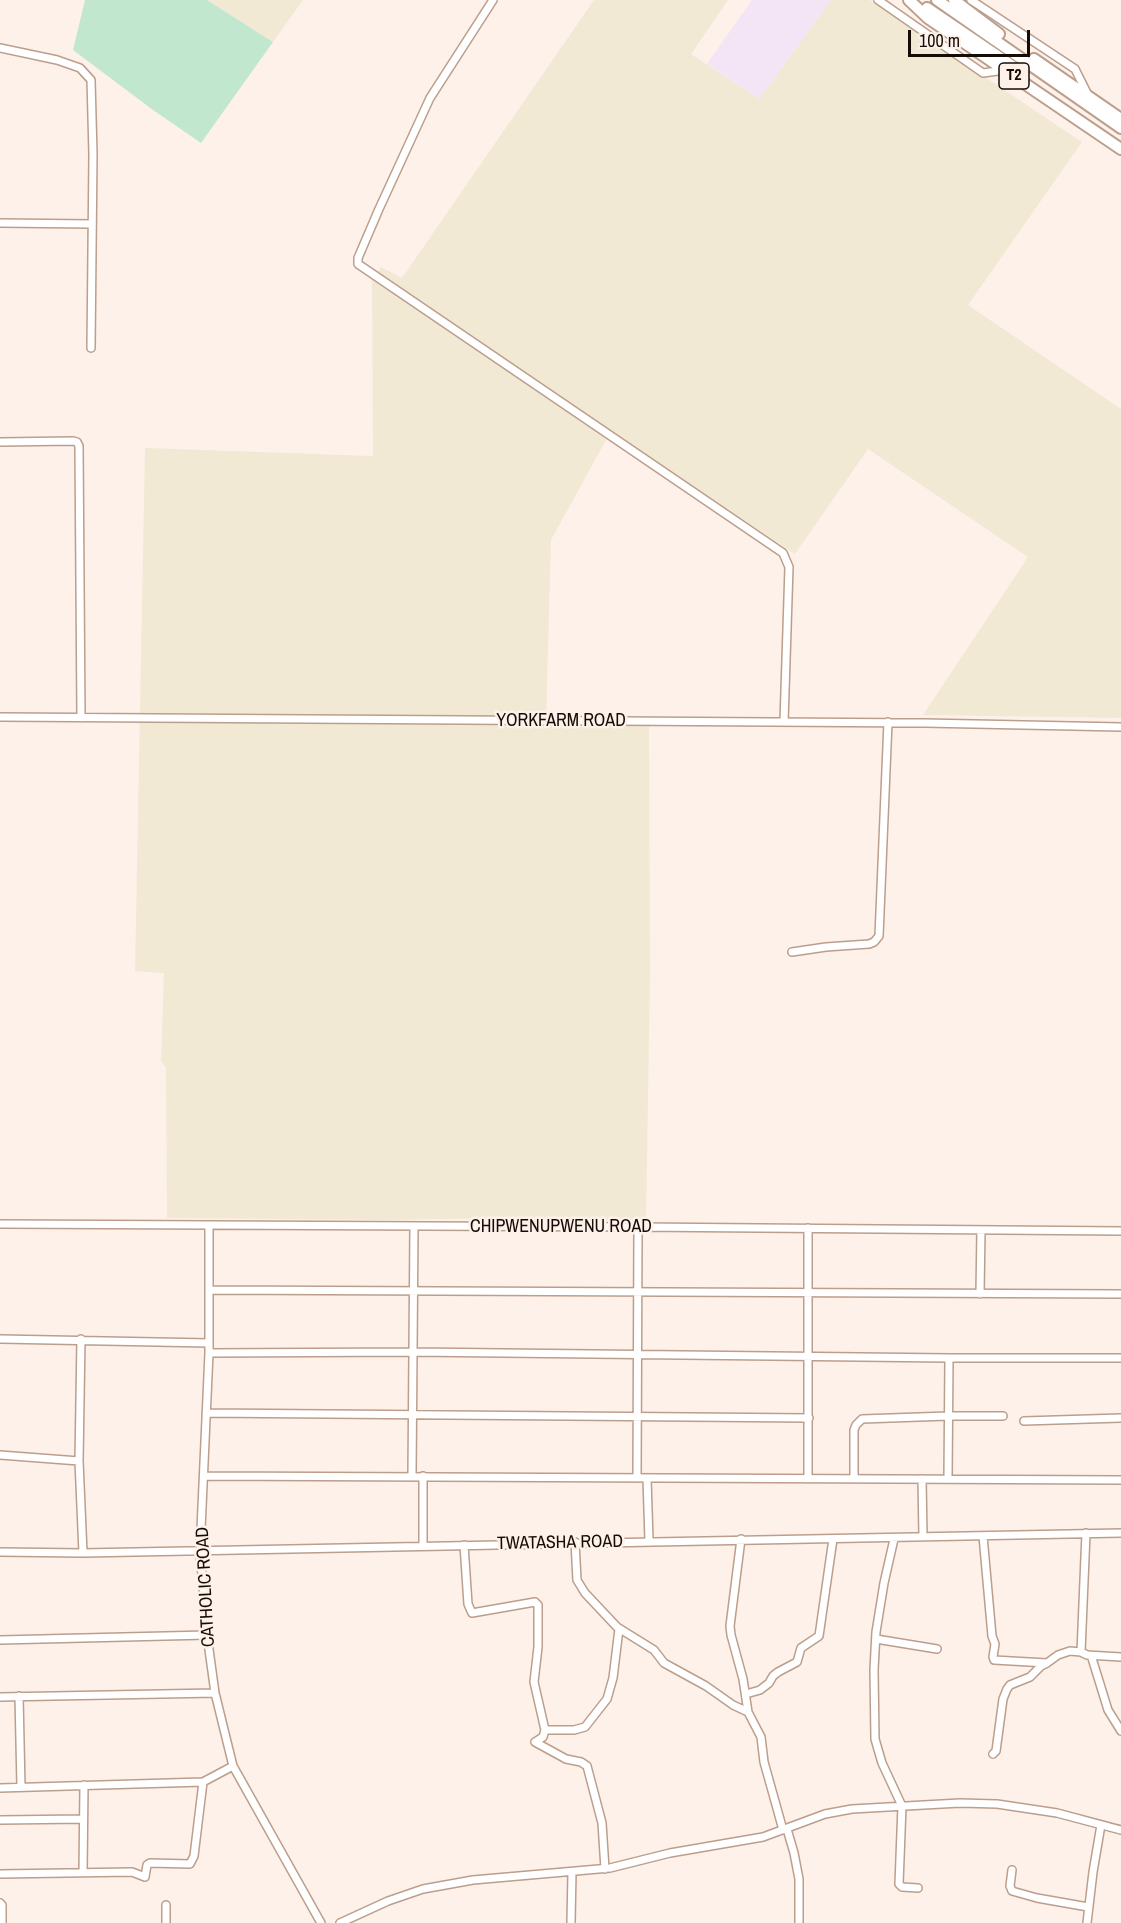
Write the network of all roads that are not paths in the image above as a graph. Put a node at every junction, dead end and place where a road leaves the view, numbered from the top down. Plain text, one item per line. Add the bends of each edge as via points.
1 (493, 0) edge
2 (878, 0) edge
3 (909, 0) edge
4 (914, 0) edge
5 (936, 0) edge
6 (954, 0) edge
7 (971, 0) edge
8 (0, 48) edge
9 (1005, 70) junction
10 (1088, 96) junction
11 (1121, 119) edge
12 (1121, 128) edge
13 (1121, 140) edge
14 (1121, 149) edge
15 (0, 223) edge
16 (92, 224) junction
17 (91, 348) dead end
18 (0, 442) edge
19 (0, 717) edge
20 (81, 718) junction
21 (784, 722) junction
22 (888, 722) junction
23 (1121, 727) edge
24 (792, 952) dead end
25 (0, 1224) edge
26 (209, 1226) junction
27 (414, 1226) junction
28 (638, 1227) junction
29 (808, 1228) junction
30 (981, 1230) junction
31 (1121, 1231) edge
32 (210, 1290) junction
33 (414, 1291) junction
34 (638, 1293) junction
35 (807, 1294) junction
36 (980, 1294) junction
37 (1121, 1294) edge
38 (0, 1339) edge
39 (81, 1339) junction
40 (209, 1343) junction
41 (414, 1352) junction
42 (208, 1353) junction
43 (638, 1354) junction
44 (808, 1356) junction
45 (949, 1358) junction
46 (1121, 1358) edge
47 (207, 1413) junction
48 (414, 1414) junction
49 (637, 1416) junction
50 (948, 1416) junction
51 (1003, 1416) dead end
52 (809, 1418) junction
53 (1121, 1418) edge
54 (1024, 1421) dead end
55 (0, 1455) edge
56 (79, 1461) junction
57 (204, 1476) junction
58 (412, 1476) junction
59 (423, 1476) junction
60 (637, 1478) junction
61 (646, 1478) junction
62 (808, 1479) junction
63 (854, 1479) junction
64 (922, 1479) junction
65 (948, 1479) junction
66 (1121, 1480) edge
67 (1086, 1533) junction
68 (1121, 1533) edge
69 (983, 1536) junction
70 (923, 1537) junction
71 (741, 1539) junction
72 (833, 1539) junction
73 (894, 1539) junction
74 (649, 1541) junction
75 (574, 1542) junction
76 (464, 1545) junction
77 (423, 1546) junction
78 (200, 1551) junction
79 (0, 1552) edge
80 (83, 1553) junction
81 (619, 1629) junction
82 (207, 1635) junction
83 (876, 1639) junction
84 (0, 1640) edge
85 (937, 1649) dead end
86 (1081, 1652) junction
87 (1091, 1655) junction
88 (1121, 1657) edge
89 (1047, 1663) junction
90 (215, 1693) junction
91 (746, 1694) junction
92 (19, 1696) junction
93 (0, 1697) edge
94 (748, 1712) junction
95 (545, 1731) junction
96 (1121, 1731) edge
97 (993, 1754) dead end
98 (233, 1766) junction
99 (203, 1782) junction
100 (84, 1785) junction
101 (21, 1787) junction
102 (0, 1788) edge
103 (902, 1806) junction
104 (0, 1820) edge
105 (83, 1820) junction
106 (1101, 1825) junction
107 (785, 1829) junction
108 (1121, 1830) edge
109 (605, 1869) junction
110 (1012, 1870) dead end
111 (83, 1872) junction
112 (572, 1872) junction
113 (0, 1874) edge
114 (918, 1888) dead end
115 (0, 1903) edge
116 (166, 1905) dead end
117 (1088, 1907) junction
118 (2, 1923) edge
119 (166, 1923) edge
120 (321, 1923) edge
121 (340, 1923) edge
122 (571, 1923) edge
123 (799, 1923) edge
124 (1087, 1923) edge

1 - 21 street via 430,98 358,264 783,553 789,567
2 - 9 street via 983,73
3 - 9 main road, T2 via 928,18
4 - 13 main road, T2
5 - 12 main road, T2
6 - 10 main road, T2
7 - 10 street via 1075,69
8 - 16 street via 80,68 91,80
9 - 14 main road, T2
10 - 11 main road, T2
15 - 16 street
16 - 17 street
18 - 20 street via 73,441 79,446
19 - 20 street, YORKFARM ROAD
20 - 21 street, YORKFARM ROAD
21 - 22 street, YORKFARM ROAD
22 - 23 street, YORKFARM ROAD
22 - 24 street via 879,936 869,944
25 - 26 street, CHIPWENUPWENU ROAD
26 - 27 street, CHIPWENUPWENU ROAD
26 - 32 street, CATHOLIC ROAD
27 - 28 street, CHIPWENUPWENU ROAD
27 - 33 street
28 - 29 street, CHIPWENUPWENU ROAD
28 - 34 street
29 - 30 street, CHIPWENUPWENU ROAD
29 - 35 street
30 - 31 street, CHIPWENUPWENU ROAD
30 - 36 street
32 - 33 street
32 - 40 street, CATHOLIC ROAD
33 - 34 street
33 - 41 street
34 - 35 street
34 - 43 street
35 - 36 street
35 - 44 street
36 - 37 street
38 - 39 street
39 - 40 street
39 - 56 street
40 - 42 street, CATHOLIC ROAD
41 - 42 street
41 - 43 street
41 - 48 street
42 - 47 street, CATHOLIC ROAD
43 - 44 street
43 - 49 street
44 - 45 street
44 - 52 street
45 - 46 street
45 - 50 street
47 - 48 street
47 - 57 street, CATHOLIC ROAD
48 - 49 street
48 - 58 street
49 - 52 street
49 - 60 street
50 - 51 street
50 - 63 street via 866,1418 858,1422 854,1430
50 - 65 street
52 - 62 street
53 - 54 street
55 - 56 street
56 - 80 street
57 - 58 street
57 - 78 street, CATHOLIC ROAD
58 - 59 street
59 - 60 street
59 - 77 street
60 - 61 street
61 - 62 street
61 - 74 street
62 - 63 street
63 - 64 street
64 - 65 street
64 - 70 street
65 - 66 street
67 - 68 street, TWATASHA ROAD
67 - 69 street, TWATASHA ROAD
67 - 86 street
69 - 70 street, TWATASHA ROAD
69 - 89 street via 995,1644 993,1659
70 - 73 street, TWATASHA ROAD
71 - 72 street, TWATASHA ROAD
71 - 74 street, TWATASHA ROAD
71 - 91 street via 730,1626
72 - 73 street, TWATASHA ROAD
72 - 91 street via 819,1636 801,1648 797,1662 778,1672 760,1690
73 - 83 street
74 - 75 street, TWATASHA ROAD
75 - 76 street, TWATASHA ROAD
75 - 81 street via 577,1580
76 - 77 street, TWATASHA ROAD
76 - 95 street via 468,1605 472,1613 535,1602 538,1605 534,1682
77 - 78 street, TWATASHA ROAD
78 - 80 street, TWATASHA ROAD
78 - 82 street, CATHOLIC ROAD
79 - 80 street, TWATASHA ROAD
81 - 94 street via 654,1650 664,1662
81 - 95 street via 614,1678 607,1699 585,1727
82 - 84 street
82 - 90 street, CATHOLIC ROAD
83 - 85 street
83 - 103 street via 875,1739
86 - 87 street
86 - 89 street via 1064,1652
87 - 88 street
87 - 96 street via 1108,1710
89 - 97 street via 1006,1689
90 - 92 street
90 - 98 street, CATHOLIC ROAD
91 - 94 street
92 - 93 street
92 - 101 street
94 - 107 street via 761,1737 764,1762
95 - 109 street via 535,1742 587,1766 602,1823
98 - 99 street
98 - 120 street, CATHOLIC ROAD
99 - 100 street
99 - 111 street via 190,1864 150,1863 145,1877 132,1872
100 - 101 street
100 - 105 street
101 - 102 street
103 - 106 street via 997,1804
103 - 107 street via 825,1814
103 - 114 street via 899,1884
104 - 105 street
105 - 111 street
106 - 108 street
106 - 117 street
107 - 109 street via 764,1837 669,1853
107 - 123 street via 799,1879
109 - 112 street
110 - 117 street via 1012,1891
111 - 113 street
112 - 121 street via 482,1879 423,1889
112 - 122 street
115 - 118 street
116 - 119 street
117 - 124 street

